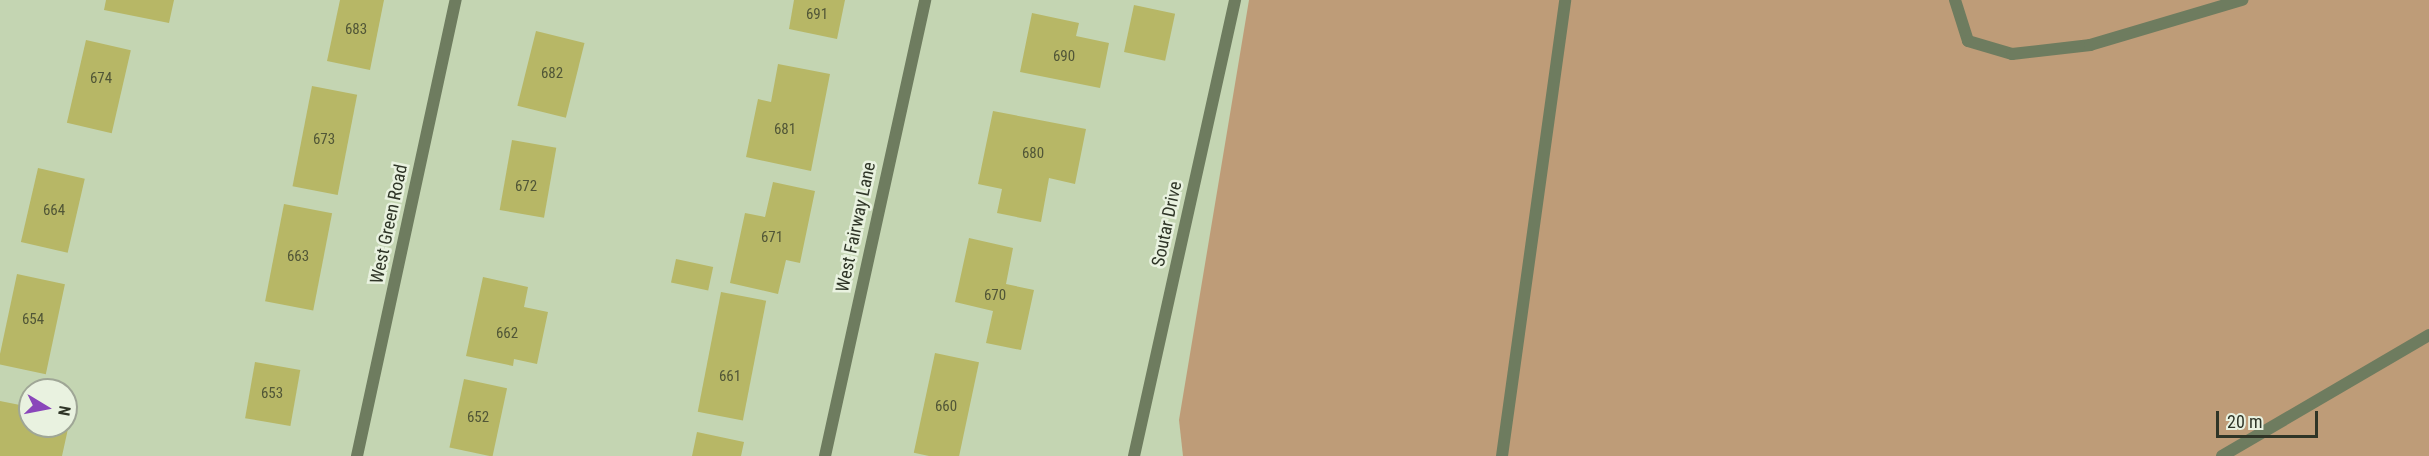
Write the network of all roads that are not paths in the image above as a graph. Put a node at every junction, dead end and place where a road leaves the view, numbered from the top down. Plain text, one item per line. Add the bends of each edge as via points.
1 (456, 0) edge
2 (1235, 0) edge
3 (1565, 0) edge
4 (1956, 0) edge
5 (2242, 0) edge
6 (924, 3) edge
7 (2429, 335) edge
8 (357, 456) edge
9 (825, 456) edge
10 (1134, 456) edge
11 (1502, 456) edge
12 (2222, 456) edge

1 - 8 street, West Green Road
2 - 10 street, Soutar Drive
3 - 11 street
4 - 5 street via 1968,41 2012,54 2090,45
6 - 9 street, West Fairway Lane
7 - 12 street

